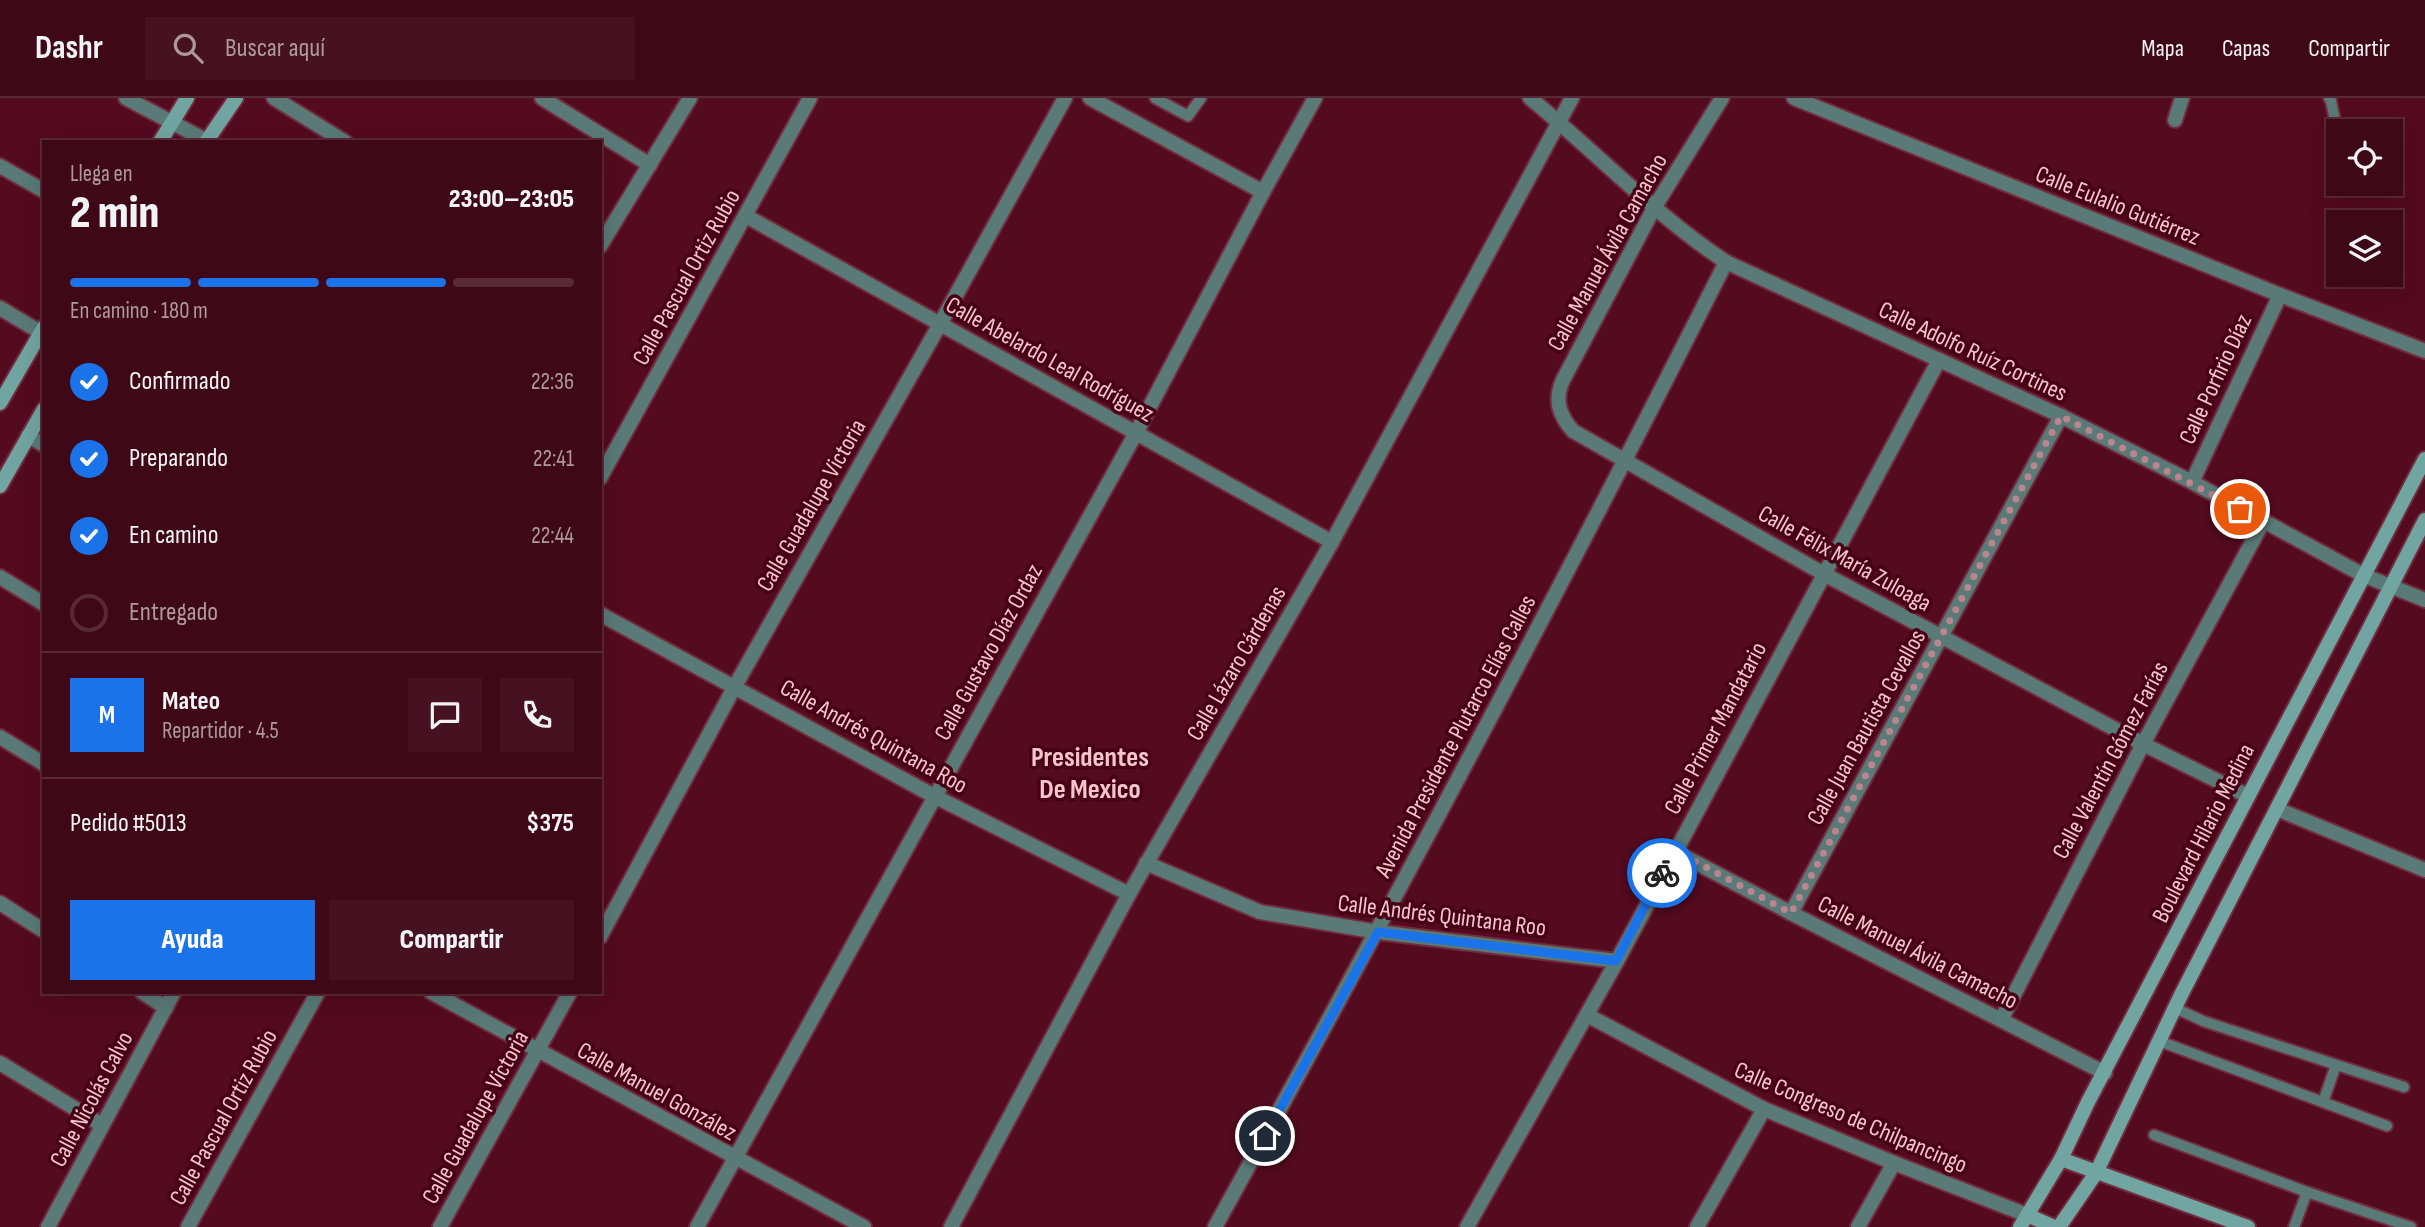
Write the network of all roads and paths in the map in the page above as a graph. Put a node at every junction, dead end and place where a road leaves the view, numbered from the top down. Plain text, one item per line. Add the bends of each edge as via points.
1 (127, 98) edge
2 (187, 98) edge
3 (236, 98) edge
4 (274, 98) edge
5 (542, 98) edge
6 (690, 98) edge
7 (810, 98) edge
8 (1065, 98) edge
9 (1090, 98) edge
10 (1155, 98) edge
11 (1201, 98) edge
12 (1315, 98) edge
13 (1531, 98) edge
14 (1572, 98) edge
15 (1722, 98) edge
16 (1794, 98) edge
17 (2182, 98) edge
18 (2329, 98) edge
19 (2335, 119) edge
20 (2175, 120) dead end
21 (1559, 121) junction
22 (172, 124) junction
23 (161, 140) edge
24 (204, 140) edge
25 (207, 140) edge
26 (342, 140) edge
27 (650, 165) junction
28 (0, 166) edge
29 (42, 190) edge
30 (1263, 192) junction
31 (1654, 208) junction
32 (746, 216) junction
33 (602, 243) edge
34 (1727, 262) junction
35 (2280, 295) junction
36 (0, 308) edge
37 (940, 324) junction
38 (42, 330) edge
39 (2425, 351) edge
40 (1939, 360) junction
41 (0, 403) edge
42 (42, 413) edge
43 (2061, 416) junction
44 (1573, 431) joint
45 (1136, 433) junction
46 (28, 436) junction
47 (42, 445) edge
48 (2425, 459) edge
49 (1626, 461) junction
50 (602, 474) edge
51 (2192, 482) junction
52 (0, 486) edge
53 (2425, 520) edge
54 (2263, 523) junction
55 (1332, 542) junction
56 (1824, 575) junction
57 (2363, 575) junction
58 (0, 577) edge
59 (2390, 586) junction
60 (2425, 600) edge
61 (42, 603) edge
62 (602, 615) edge
63 (1941, 637) junction
64 (735, 686) junction
65 (0, 737) edge
66 (2143, 744) junction
67 (42, 763) edge
68 (934, 796) junction
69 (2248, 796) junction
70 (2277, 809) junction
71 (1674, 850) junction
72 (1146, 863) junction
73 (2425, 870) edge
74 (1129, 894) junction
75 (0, 903) edge
76 (1791, 913) junction
77 (42, 929) edge
78 (1378, 932) junction
79 (602, 933) edge
80 (1616, 961) junction
81 (145, 994) edge
82 (173, 994) edge
83 (317, 994) edge
84 (435, 994) edge
85 (569, 994) edge
86 (166, 1008) junction
87 (2175, 1009) junction
88 (1587, 1014) junction
89 (2001, 1020) junction
90 (2159, 1041) junction
91 (538, 1052) junction
92 (0, 1063) edge
93 (2336, 1065) junction
94 (2105, 1073) junction
95 (2404, 1087) dead end
96 (2323, 1102) junction
97 (1764, 1109) junction
98 (102, 1125) junction
99 (2388, 1126) dead end
100 (2154, 1135) dead end
101 (736, 1159) junction
102 (2061, 1159) junction
103 (1894, 1164) junction
104 (2096, 1173) junction
105 (2307, 1192) junction
106 (2023, 1221) edge
107 (48, 1227) edge
108 (188, 1227) edge
109 (440, 1227) edge
110 (697, 1227) edge
111 (864, 1227) edge
112 (951, 1227) edge
113 (1215, 1227) edge
114 (1467, 1227) edge
115 (1697, 1227) edge
116 (1858, 1227) edge
117 (2057, 1227) edge
118 (2248, 1227) edge
119 (2294, 1227) edge
120 (2411, 1227) edge

1 - 22 street
2 - 22 main road
3 - 25 main road
4 - 26 street
5 - 27 street
6 - 27 street
7 - 32 street, Calle Pascual Ortiz Rubio
8 - 37 street, Calle Guadalupe Victoria
9 - 30 street
10 - 11 lane via 1188,116
12 - 30 street, Calle Gustavo Díaz Ordaz
13 - 21 street, Calle Adolfo Ruíz Cortines
14 - 21 street, Calle Lázaro Cárdenas
15 - 31 street, Calle Manuel Ávila Camacho
16 - 35 street, Calle Eulalio Gutiérrez
17 - 20 street
18 - 19 lane
21 - 31 street, Calle Adolfo Ruíz Cortines
21 - 55 street, Calle Lázaro Cárdenas
22 - 23 main road
22 - 24 street
27 - 33 street
28 - 29 street
30 - 45 street, Calle Gustavo Díaz Ordaz
31 - 34 street, Calle Adolfo Ruíz Cortines
31 - 44 street, Calle Manuel Ávila Camacho via 1559,389 1560,413
32 - 37 street, Calle Abelardo Leal Rodríguez
32 - 50 street, Calle Pascual Ortiz Rubio
34 - 40 street, Calle Adolfo Ruíz Cortines
34 - 49 street, Avenida Presidente Plutarco Elías Calles
35 - 39 street, Calle Eulalio Gutiérrez
35 - 51 street, Calle Porfirio Díaz
36 - 38 street
37 - 45 street, Calle Abelardo Leal Rodríguez
37 - 64 street, Calle Guadalupe Victoria
38 - 41 main road
40 - 43 street, Calle Adolfo Ruíz Cortines
40 - 56 street, Calle Primer Mandatario
42 - 46 main road
43 - 51 street, Calle Adolfo Ruíz Cortines
43 - 63 street, Calle Juan Bautista Cevallos
44 - 49 street, Calle Félix María Zuloaga
45 - 55 street, Calle Abelardo Leal Rodríguez
45 - 68 street, Calle Gustavo Díaz Ordaz
46 - 47 street
46 - 52 main road
48 - 57 main road, Boulevard Hilario Medina
49 - 56 street, Calle Félix María Zuloaga
49 - 78 street, Avenida Presidente Plutarco Elías Calles
51 - 54 street, Calle Adolfo Ruíz Cortines
53 - 59 main road
54 - 57 street, Calle Adolfo Ruíz Cortines
54 - 66 street, Calle Valentín Gómez Farías
55 - 72 street, Calle Lázaro Cárdenas
56 - 63 street, Calle Félix María Zuloaga
56 - 71 street, Calle Primer Mandatario
57 - 59 street, Calle Adolfo Ruíz Cortines
57 - 69 main road, Boulevard Hilario Medina
58 - 61 street
59 - 60 street, Calle Adolfo Ruíz Cortines
59 - 70 main road
62 - 64 street, Calle Andrés Quintana Roo
63 - 66 street, Calle Félix María Zuloaga
63 - 76 street, Calle Juan Bautista Cevallos
64 - 68 street, Calle Andrés Quintana Roo
64 - 79 street, Calle Guadalupe Victoria
65 - 67 street
66 - 69 street, Calle Félix María Zuloaga
66 - 89 street, Calle Valentín Gómez Farías
68 - 74 street, Calle Andrés Quintana Roo
68 - 101 street, Calle Gustavo Díaz Ordaz
69 - 94 main road, Boulevard Hilario Medina
70 - 73 street
70 - 87 main road
71 - 76 street, Calle Manuel Ávila Camacho
71 - 80 street, Calle Primer Mandatario
72 - 74 street, Calle Lázaro Cárdenas
72 - 78 street, Calle Andrés Quintana Roo via 1260,912
74 - 112 street, Calle Lázaro Cárdenas
75 - 77 street
76 - 89 street, Calle Manuel Ávila Camacho
78 - 80 street, Calle Andrés Quintana Roo
78 - 113 street, Avenida Presidente Plutarco Elías Calles
80 - 88 street, Calle Primer Mandatario
81 - 86 street
82 - 86 street, Calle Nicolás Calvo
83 - 108 street, Calle Pascual Ortiz Rubio
84 - 91 street, Calle Manuel González
85 - 91 street, Calle Guadalupe Victoria
86 - 98 street, Calle Nicolás Calvo
87 - 90 main road
87 - 93 lane
88 - 97 street, Calle Congreso de Chilpancingo
88 - 114 street, Calle Primer Mandatario
89 - 94 street, Calle Manuel Ávila Camacho
90 - 96 lane
90 - 104 main road
91 - 101 street, Calle Manuel González
91 - 109 street, Calle Guadalupe Victoria
92 - 98 street
93 - 95 lane
93 - 96 lane
94 - 102 main road, Boulevard Hilario Medina
96 - 99 lane
97 - 103 street, Calle Congreso de Chilpancingo
97 - 115 street
98 - 107 street, Calle Nicolás Calvo
100 - 105 lane
101 - 110 street, Calle Gustavo Díaz Ordaz
101 - 111 street, Calle Manuel González
102 - 104 main road
102 - 106 main road, Boulevard Hilario Medina
103 - 106 street, Calle Congreso de Chilpancingo
103 - 116 street
104 - 117 main road
104 - 118 main road
105 - 119 lane
105 - 120 lane
106 - 117 main road

